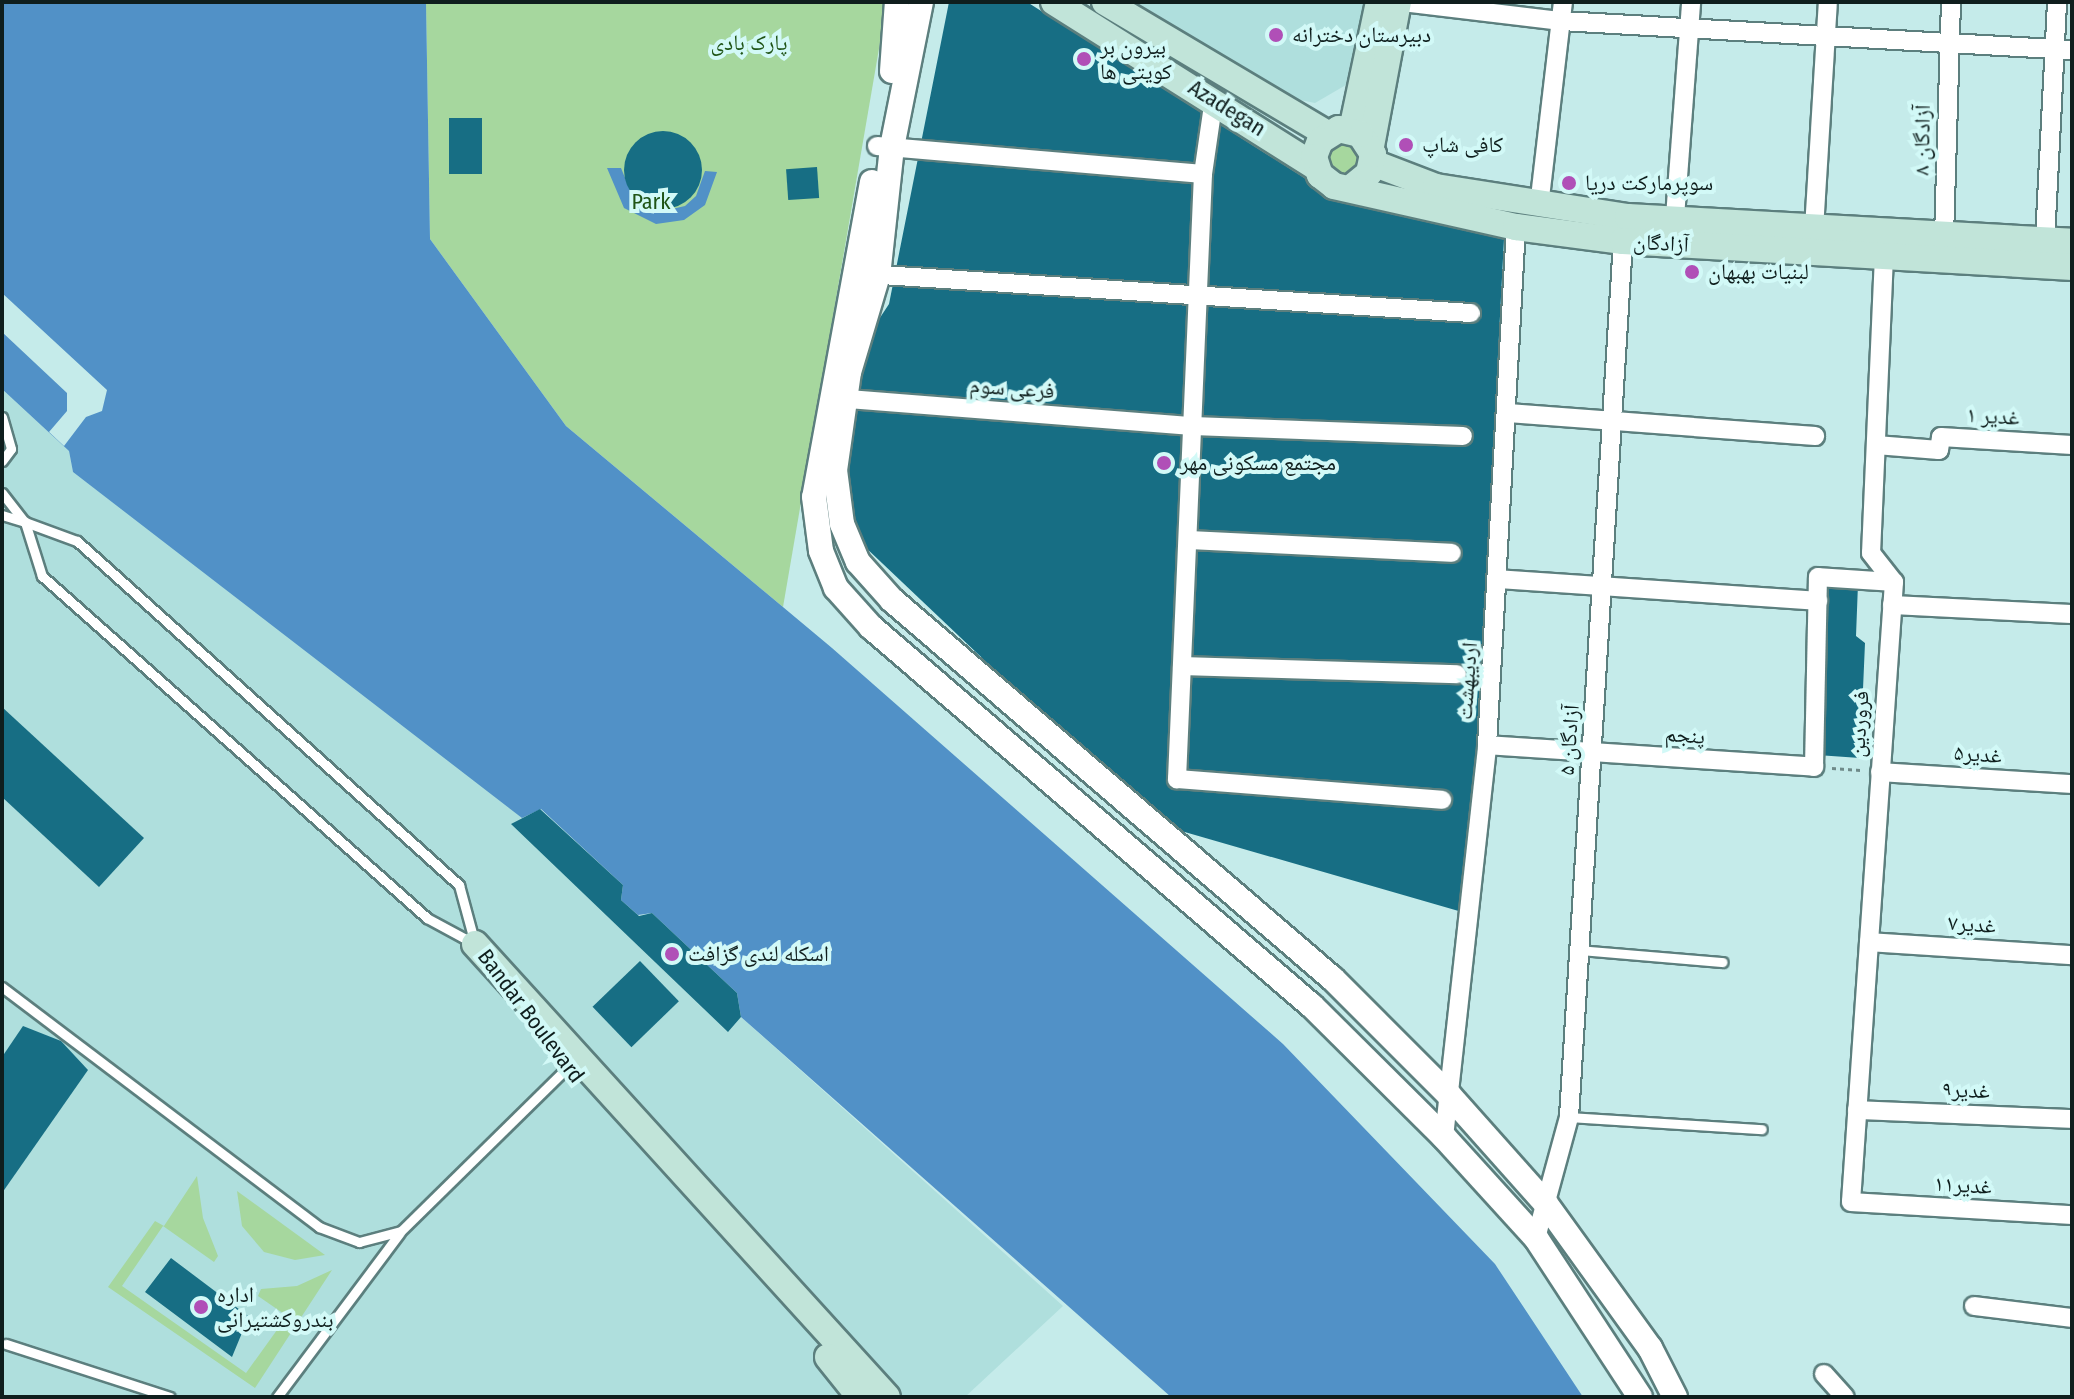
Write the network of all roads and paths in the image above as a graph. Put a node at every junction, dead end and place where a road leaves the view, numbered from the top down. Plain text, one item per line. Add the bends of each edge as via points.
1 (897, 2) edge
2 (921, 2) edge
3 (1054, 2) edge
4 (1105, 2) edge
5 (1379, 2) edge
6 (1400, 2) edge
7 (1691, 2) edge
8 (1828, 2) edge
9 (1951, 2) edge
10 (2057, 2) edge
11 (1562, 12) edge
12 (1689, 27) junction
13 (1827, 37) junction
14 (1948, 44) junction
15 (2051, 49) junction
16 (2072, 50) edge
17 (1214, 99) junction
18 (1356, 143) junction
19 (885, 146) junction
20 (1316, 167) junction
21 (1203, 174) junction
22 (1352, 187) junction
23 (1539, 206) junction
24 (1675, 217) junction
25 (1516, 227) junction
26 (1814, 229) junction
27 (1944, 237) junction
28 (2045, 240) junction
29 (1623, 241) junction
30 (2072, 242) edge
31 (1884, 256) junction
32 (2072, 267) edge
33 (869, 274) junction
34 (1199, 299) junction
35 (1471, 313) dead end
36 (827, 398) junction
37 (1508, 413) junction
38 (2, 417) edge
39 (1614, 421) junction
40 (1193, 426) junction
41 (1463, 436) dead end
42 (1815, 436) dead end
43 (1876, 445) junction
44 (2072, 445) edge
45 (2, 461) edge
46 (2, 493) edge
47 (2, 515) edge
48 (25, 522) junction
49 (1188, 540) junction
50 (1452, 553) dead end
51 (1497, 579) junction
52 (1894, 582) junction
53 (1603, 587) junction
54 (1818, 601) junction
55 (1892, 605) junction
56 (2072, 614) edge
57 (1182, 666) junction
58 (1457, 674) dead end
59 (1487, 745) junction
60 (1593, 753) junction
61 (1814, 767) junction
62 (1880, 772) junction
63 (2072, 784) edge
64 (1442, 800) dead end
65 (1869, 942) junction
66 (475, 944) junction
67 (1579, 950) junction
68 (2072, 955) edge
69 (1722, 962) dead end
70 (2, 987) edge
71 (568, 1067) junction
72 (1449, 1095) junction
73 (1857, 1110) junction
74 (1569, 1117) junction
75 (2072, 1119) edge
76 (1762, 1129) dead end
77 (1444, 1137) junction
78 (1851, 1202) joint
79 (1546, 1204) junction
80 (2072, 1215) edge
81 (401, 1231) junction
82 (1536, 1238) junction
83 (1974, 1306) dead end
84 (2072, 1318) edge
85 (6, 1344) dead end
86 (1824, 1374) dead end
87 (170, 1397) edge
88 (277, 1397) edge
89 (860, 1397) edge
90 (887, 1397) edge
91 (1640, 1397) edge
92 (1675, 1397) edge
93 (1845, 1397) edge

1 - 19 street
2 - 19 street
3 - 17 main road, Azadegan
4 - 18 main road, Azadegan
5 - 18 main road
6 - 11 street
6 - 18 main road
7 - 12 street
8 - 13 street
9 - 14 street, آزادگان ۸
10 - 15 street
11 - 12 street
11 - 23 street
12 - 13 street
12 - 24 street
13 - 14 street
13 - 26 street
14 - 15 street
14 - 27 street, آزادگان ۸
15 - 16 street
15 - 28 street
17 - 20 main road, Azadegan
17 - 21 street
18 - 20 main road via 1316,149
18 - 22 main road
18 - 23 main road, آزادگان via 1436,187
19 - 21 street
19 - 33 street
20 - 22 main road, Azadegan via 1334,186
21 - 34 street
22 - 25 main road, آزادگان
23 - 24 main road, آزادگان
24 - 26 main road, آزادگان
25 - 29 main road, آزادگان
25 - 37 street, اردیبهشت
26 - 27 main road, آزادگان
27 - 28 main road, آزادگان
28 - 30 main road, آزادگان
29 - 31 main road, آزادگان
29 - 39 street, آزادگان ۵
31 - 32 main road, آزادگان
31 - 43 street
33 - 34 street
33 - 36 street
33 - 72 street via 835,470 842,524 858,562 892,600 1333,979
34 - 35 street
34 - 40 street
36 - 40 street, فرعی سوم
36 - 77 street via 815,525 836,588 871,627 1312,1006
37 - 39 street
37 - 51 street, اردیبهشت
38 - 45 lane via 11,449
39 - 42 street
39 - 53 street, آزادگان ۵
40 - 41 street, فرعی سوم
40 - 49 street
43 - 44 street, غدیر ۱ via 1939,450 1941,437
43 - 52 street via 1871,553
46 - 48 lane
47 - 48 lane
48 - 66 lane via 42,576 427,918
48 - 66 lane via 77,541 459,885
49 - 50 street
49 - 57 street
51 - 53 street
51 - 59 street, اردیبهشت
52 - 54 street via 1818,577
52 - 55 street, فروردین
53 - 54 street
53 - 60 street, آزادگان ۵
54 - 61 street
55 - 56 street
55 - 62 street, فروردین
57 - 58 street
57 - 64 street via 1177,779
59 - 60 street, پنجم
59 - 72 street, اردیبهشت
60 - 61 street, پنجم
60 - 67 street, آزادگان ۵
61 - 62 path
62 - 63 street, غدیر۵
62 - 65 street, فروردین
65 - 68 street, غدیر۷
65 - 73 street, فروردین
66 - 71 main road, Bandar Boulevard
66 - 90 main road, Bandar Boulevard
67 - 69 lane
67 - 74 street, آزادگان ۵
70 - 81 lane via 330,1234 359,1242
71 - 81 lane
71 - 89 main road, Bandar Boulevard
72 - 77 street, اردیبهشت
72 - 79 street
73 - 75 street, غدیر۹
73 - 78 street, فروردین
74 - 76 lane
74 - 79 street, آزادگان ۵
77 - 82 street
78 - 80 street, غدیر۱۱
79 - 82 street, آزادگان ۵
79 - 92 street via 1650,1348
81 - 88 lane
82 - 91 street
83 - 84 street
85 - 87 lane
86 - 93 street

